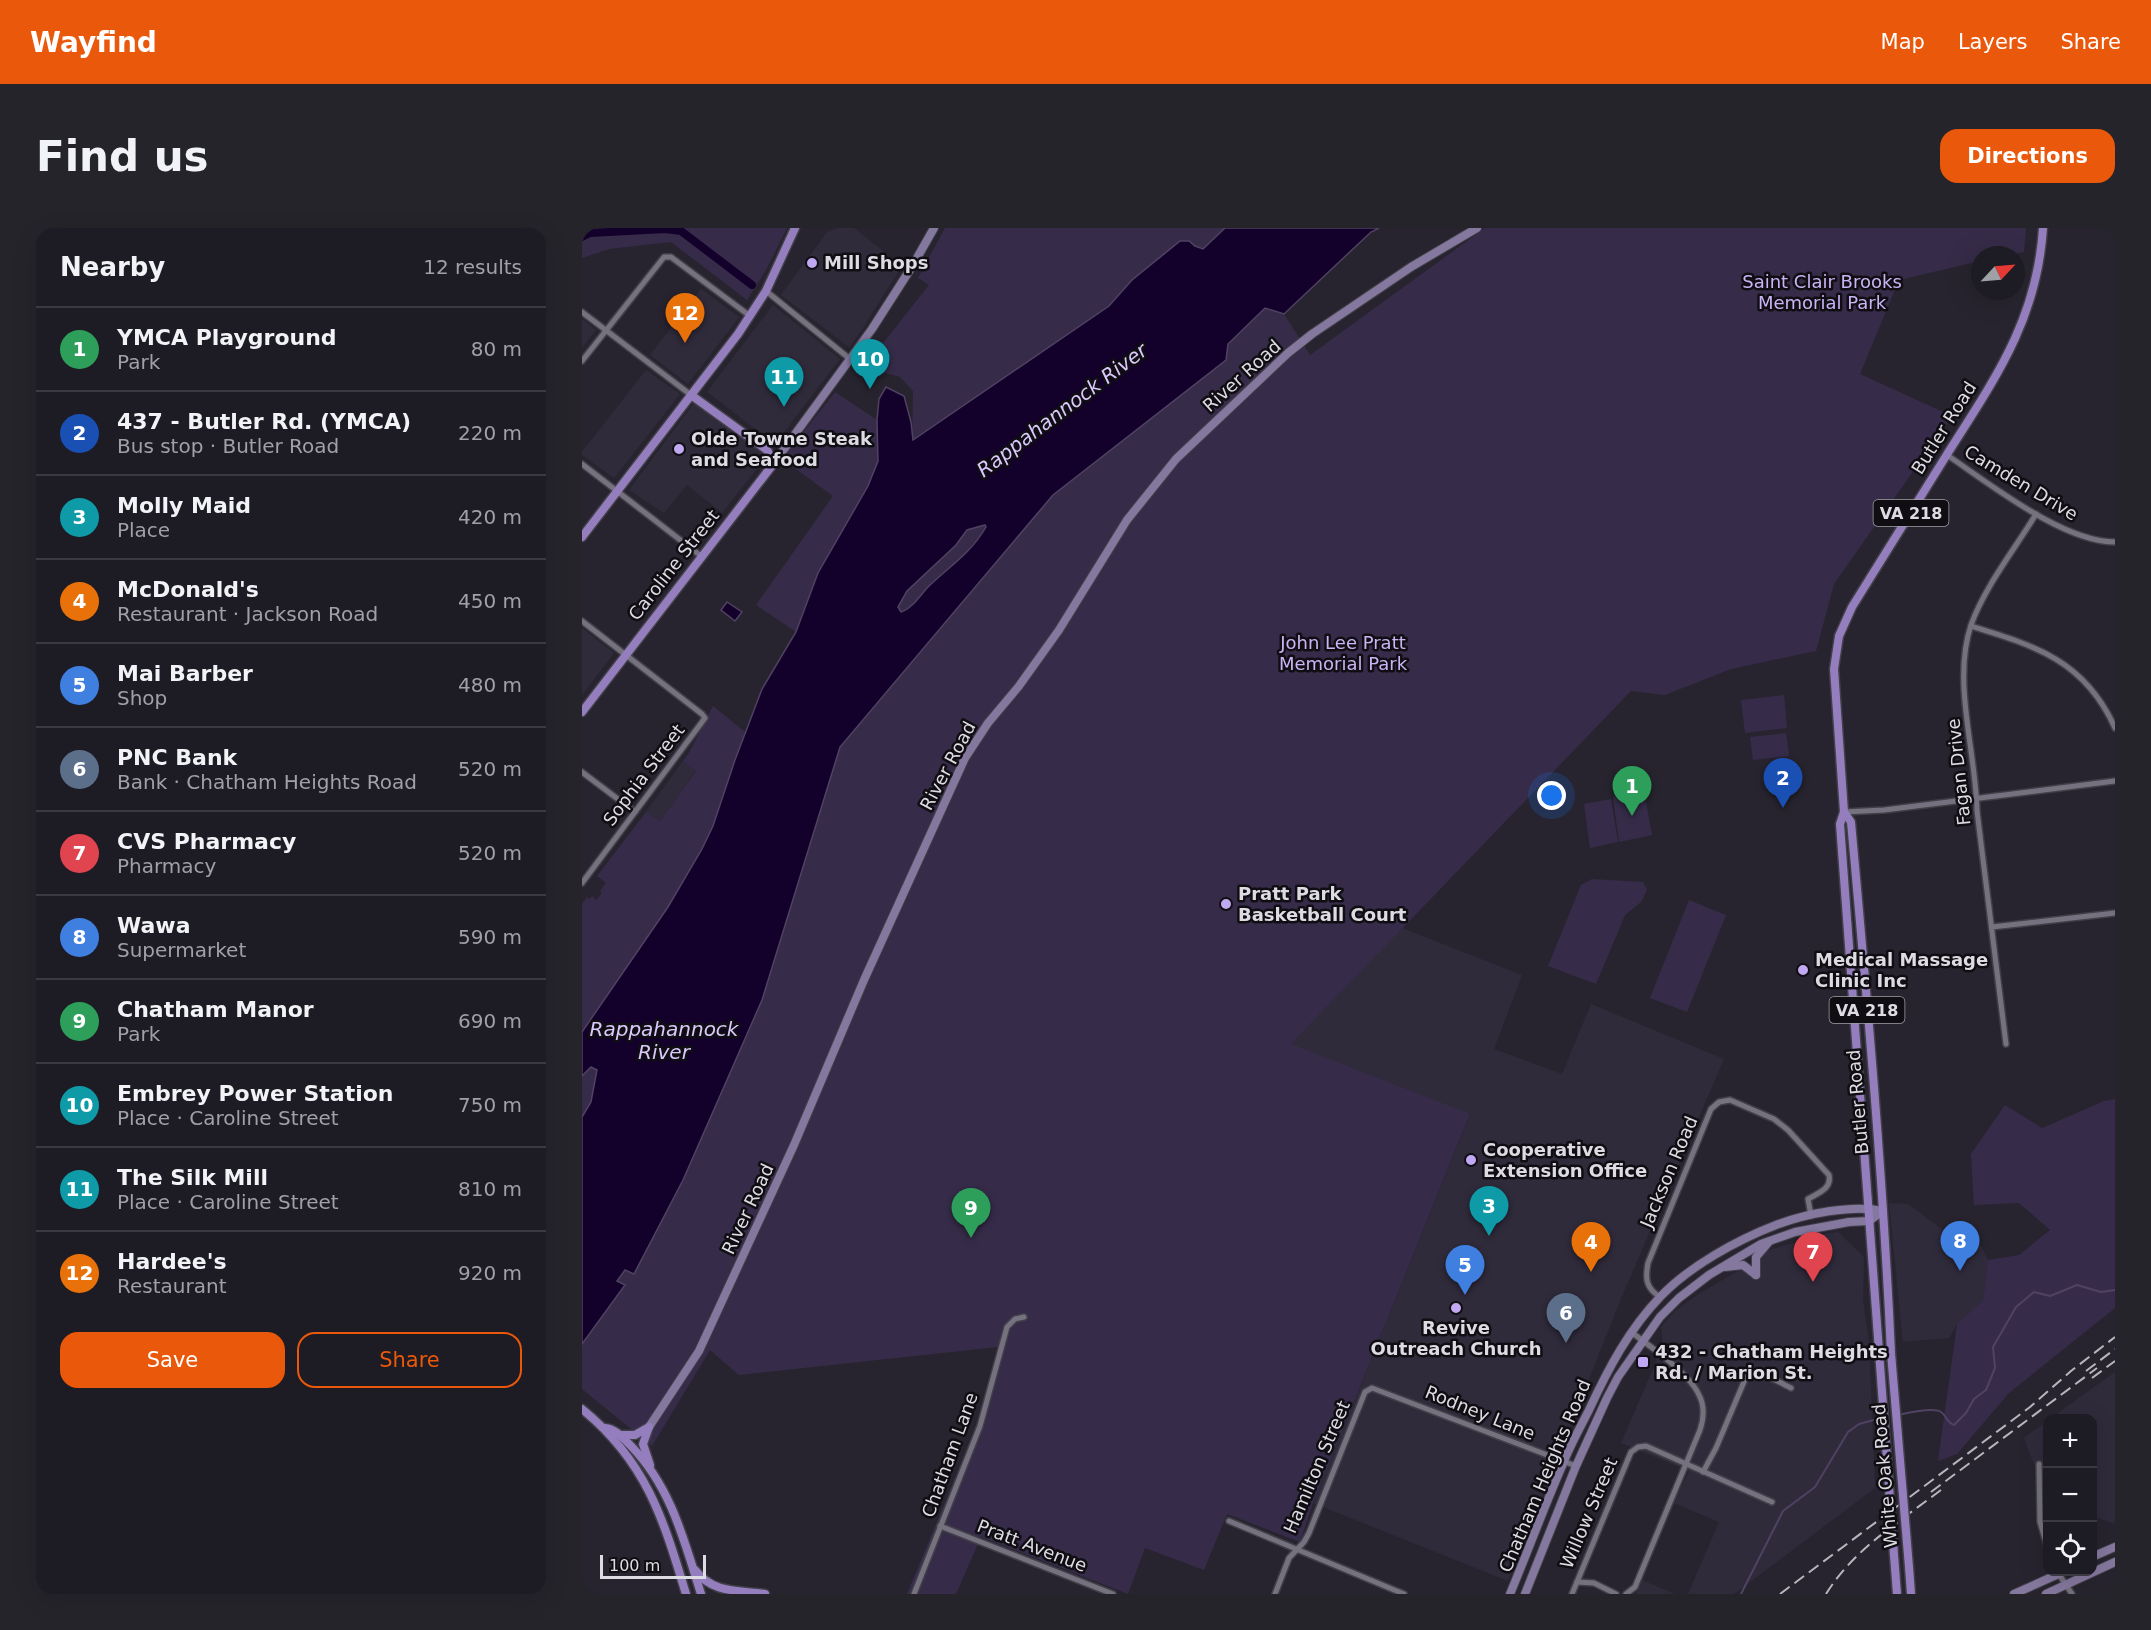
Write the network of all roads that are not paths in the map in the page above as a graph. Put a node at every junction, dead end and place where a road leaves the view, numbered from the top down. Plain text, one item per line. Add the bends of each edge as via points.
1 (795, 228) edge
2 (933, 228) edge
3 (1477, 228) edge
4 (2043, 228) edge
5 (766, 291) junction
6 (582, 312) edge
7 (750, 316) junction
8 (605, 330) junction
9 (850, 359) junction
10 (582, 361) edge
11 (702, 381) junction
12 (692, 395) junction
13 (712, 410) junction
14 (791, 438) junction
15 (767, 450) junction
16 (1947, 455) junction
17 (582, 464) edge
18 (771, 467) junction
19 (617, 491) junction
20 (2036, 514) junction
21 (582, 537) edge
22 (2115, 542) edge
23 (701, 556) junction
24 (582, 621) edge
25 (1971, 626) junction
26 (626, 655) junction
27 (582, 712) edge
28 (2115, 728) edge
29 (582, 772) edge
30 (2115, 781) edge
31 (1977, 799) junction
32 (635, 812) junction
33 (1844, 812) junction
34 (582, 883) edge
35 (2115, 913) edge
36 (1992, 927) junction
37 (2006, 1044) dead end
38 (1868, 1208) junction
39 (1882, 1211) junction
40 (1811, 1216) junction
41 (1869, 1221) junction
42 (1773, 1239) junction
43 (1720, 1268) junction
44 (1660, 1297) junction
45 (1024, 1317) dead end
46 (1631, 1332) junction
47 (1642, 1340) junction
48 (1375, 1387) joint
49 (1791, 1388) dead end
50 (582, 1409) edge
51 (649, 1427) junction
52 (605, 1428) junction
53 (620, 1435) junction
54 (1563, 1462) junction
55 (1686, 1464) junction
56 (2038, 1464) dead end
57 (1576, 1466) junction
58 (1704, 1472) junction
59 (659, 1482) junction
60 (1772, 1502) dead end
61 (1229, 1521) dead end
62 (940, 1526) junction
63 (2043, 1532) edge
64 (2115, 1546) edge
65 (1297, 1550) junction
66 (2097, 1555) edge
67 (2115, 1562) edge
68 (692, 1565) junction
69 (2052, 1576) edge
70 (2062, 1576) edge
71 (1577, 1582) junction
72 (2066, 1584) junction
73 (1098, 1591) edge
74 (686, 1594) edge
75 (701, 1594) edge
76 (765, 1594) edge
77 (914, 1594) edge
78 (1113, 1594) edge
79 (1275, 1594) edge
80 (1404, 1594) edge
81 (1510, 1594) edge
82 (1524, 1594) edge
83 (1572, 1594) edge
84 (1616, 1594) edge
85 (1626, 1594) edge
86 (1897, 1594) edge
87 (1912, 1594) edge
88 (2014, 1594) edge
89 (2046, 1594) edge
90 (2072, 1594) edge

1 - 5 main road
2 - 9 street, Caroline Street
3 - 51 street, River Road via 1417,262 1288,353 1176,459 1127,520 1059,630 987,723 965,759 699,1351
4 - 16 main road, Butler Road / VA 218 via 2036,280 2018,334
5 - 7 main road
5 - 9 street
6 - 8 street
7 - 8 street via 668,256 660,259
7 - 11 main road
8 - 10 street
8 - 12 street
9 - 14 street, Caroline Street
11 - 12 main road
11 - 13 main road via 700,393
12 - 13 main road
12 - 19 main road
13 - 15 main road
14 - 15 street, Caroline Street via 776,452
14 - 18 street, Caroline Street
15 - 18 main road
16 - 20 street, Camden Drive
16 - 33 main road, Butler Road / VA 218 via 1852,607 1839,636 1834,669
17 - 19 street
18 - 23 main road, Caroline Street
19 - 21 main road
19 - 23 street
20 - 22 street, Camden Drive via 2070,532
20 - 25 street, Fagan Drive via 1983,598
23 - 26 main road, Caroline Street
24 - 26 street
25 - 28 street via 2030,645 2073,669 2092,689
25 - 31 street, Fagan Drive via 1964,682
26 - 27 main road, Caroline Street
26 - 32 street, Sophia Street via 702,714 704,721
29 - 32 street
30 - 31 street
31 - 33 street
31 - 36 street, Fagan Drive
32 - 34 street, Sophia Street
33 - 38 main road, Butler Road / VA 218 via 1840,824
33 - 39 main road, Butler Road / VA 218 via 1852,833
35 - 36 street
36 - 37 street, Fagan Drive
38 - 39 street, Chatham Heights Road
38 - 40 street, Chatham Heights Road
38 - 41 main road, VA 218
39 - 41 street
39 - 87 main road, White Oak Road / VA 218, bridge
40 - 44 street, Chatham Heights Road via 1790,1220 1738,1242
40 - 44 street, Jackson Road via 1808,1199 1829,1184 1826,1172 1782,1124 1730,1100 1719,1102 1712,1109 1648,1263 1646,1280
41 - 42 street, Chatham Heights Road
41 - 86 main road, White Oak Road / VA 218, bridge
42 - 43 street, Chatham Heights Road
42 - 43 street via 1756,1257 1756,1275 1743,1265
43 - 47 street, Chatham Heights Road via 1679,1298
44 - 46 street, Chatham Heights Road
45 - 62 street, Chatham Lane via 1008,1324 980,1426
46 - 47 street
46 - 54 street, Chatham Heights Road
47 - 55 street via 1693,1384 1702,1401 1702,1425
47 - 57 street, Chatham Heights Road via 1607,1398
48 - 54 street, Rodney Lane
48 - 65 street, Hamilton Street via 1365,1392 1309,1533
49 - 58 street via 1759,1374 1746,1377
50 - 52 main road
51 - 53 main road via 635,1435
51 - 59 main road via 644,1447
52 - 53 main road
52 - 74 main road via 654,1499
53 - 59 main road
54 - 57 street, Rodney Lane
54 - 81 street, Chatham Heights Road
55 - 58 street
55 - 71 street, Willow Street via 1646,1446 1631,1452
55 - 85 street via 1635,1587
56 - 63 street
57 - 82 street, Chatham Heights Road
58 - 60 street
59 - 68 main road via 675,1514
61 - 65 street
62 - 73 street, Pratt Avenue
62 - 77 street, Chatham Lane
64 - 66 street
65 - 79 street, Hamilton Street via 1285,1565
65 - 80 street
67 - 72 street
68 - 75 main road
68 - 76 main road via 715,1587
69 - 88 street
70 - 72 street
71 - 83 street, Willow Street
71 - 84 street via 1594,1583
72 - 89 street
72 - 90 street
73 - 78 street, Pratt Avenue

